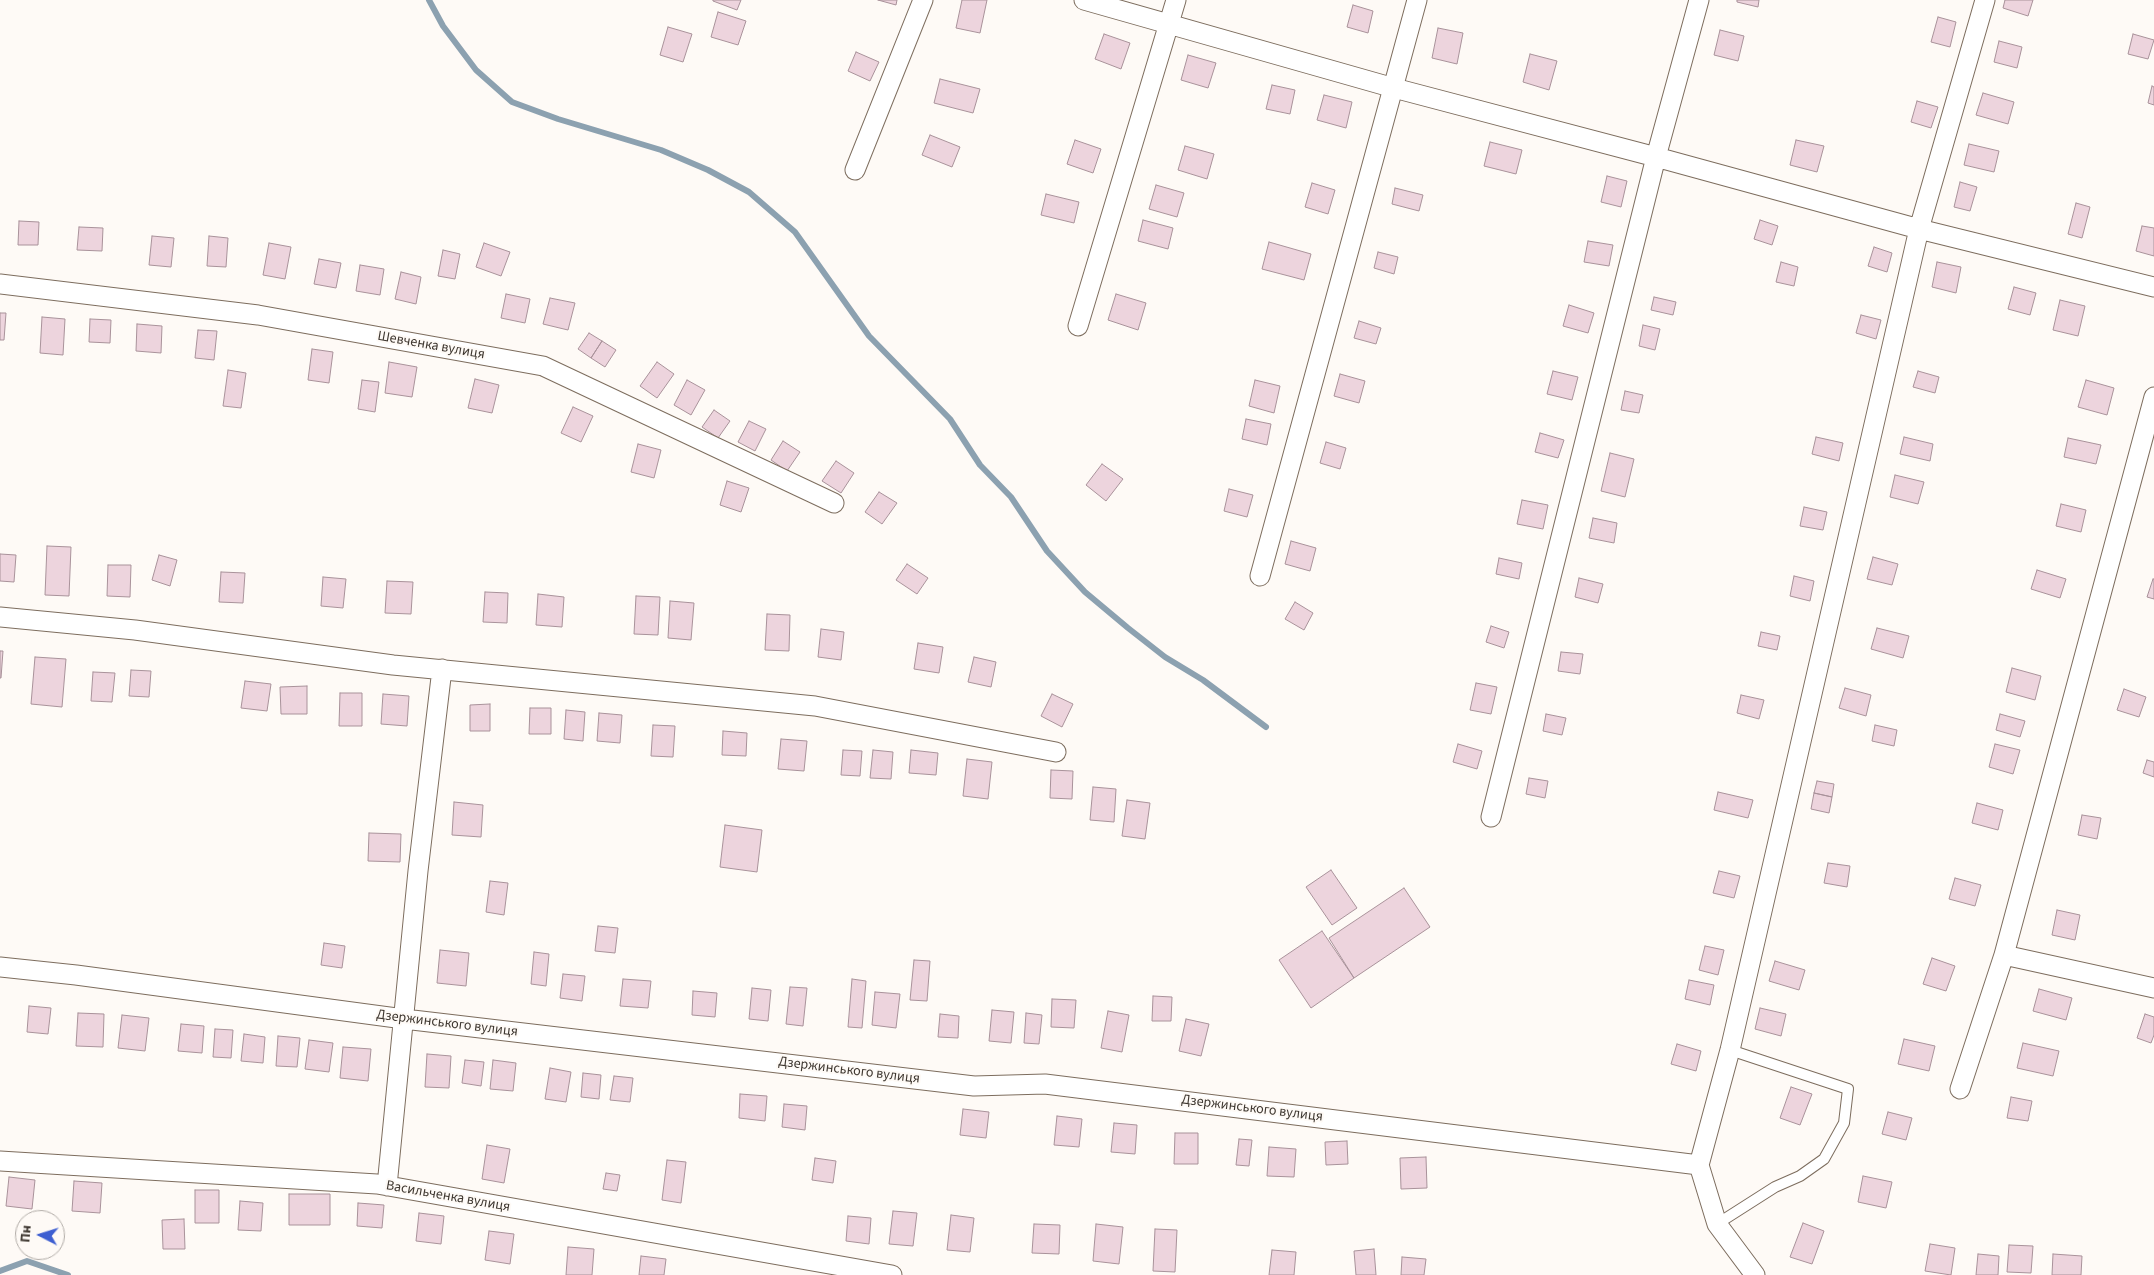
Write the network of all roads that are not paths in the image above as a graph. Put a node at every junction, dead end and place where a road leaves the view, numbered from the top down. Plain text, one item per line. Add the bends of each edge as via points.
1 (923, 0) edge
2 (1084, 0) edge
3 (1176, 0) edge
4 (1417, 0) edge
5 (1698, 0) edge
6 (1986, 0) edge
7 (1170, 24) junction
8 (1394, 88) junction
9 (1656, 157) junction
10 (856, 170) dead end
11 (1919, 229) junction
12 (0, 284) edge
13 (2154, 286) edge
14 (1078, 326) dead end
15 (2154, 397) edge
16 (834, 503) dead end
17 (1260, 576) dead end
18 (0, 617) edge
19 (442, 669) junction
20 (1056, 752) dead end
21 (1490, 817) dead end
22 (2004, 956) junction
23 (0, 967) edge
24 (2154, 988) edge
25 (404, 1020) junction
26 (1730, 1050) junction
27 (1960, 1089) dead end
28 (0, 1161) edge
29 (1699, 1165) junction
30 (387, 1186) junction
31 (1717, 1224) junction
32 (860, 1272) edge
33 (892, 1275) edge
34 (1755, 1275) edge

1 - 10 street
2 - 7 street
3 - 7 street
4 - 8 street
5 - 9 street
6 - 11 street
7 - 8 street
7 - 14 street
8 - 9 street
8 - 17 street
9 - 11 street
9 - 21 street
11 - 13 street
11 - 26 street
12 - 16 street, Шевченка вулиця via 258,315 543,366
15 - 22 street
18 - 19 street via 136,630
19 - 20 street via 816,706
19 - 25 street
22 - 24 street
22 - 27 street
23 - 25 street, Дзержинського вулиця
25 - 29 street, Дзержинського вулиця via 974,1086 1045,1084
25 - 30 street
26 - 29 street
26 - 31 lane via 1848,1089 1844,1123 1824,1159
28 - 30 street, Васильченка вулиця
29 - 31 street
30 - 32 street, Васильченка вулиця
31 - 34 street
32 - 33 street, Васильченка вулиця

